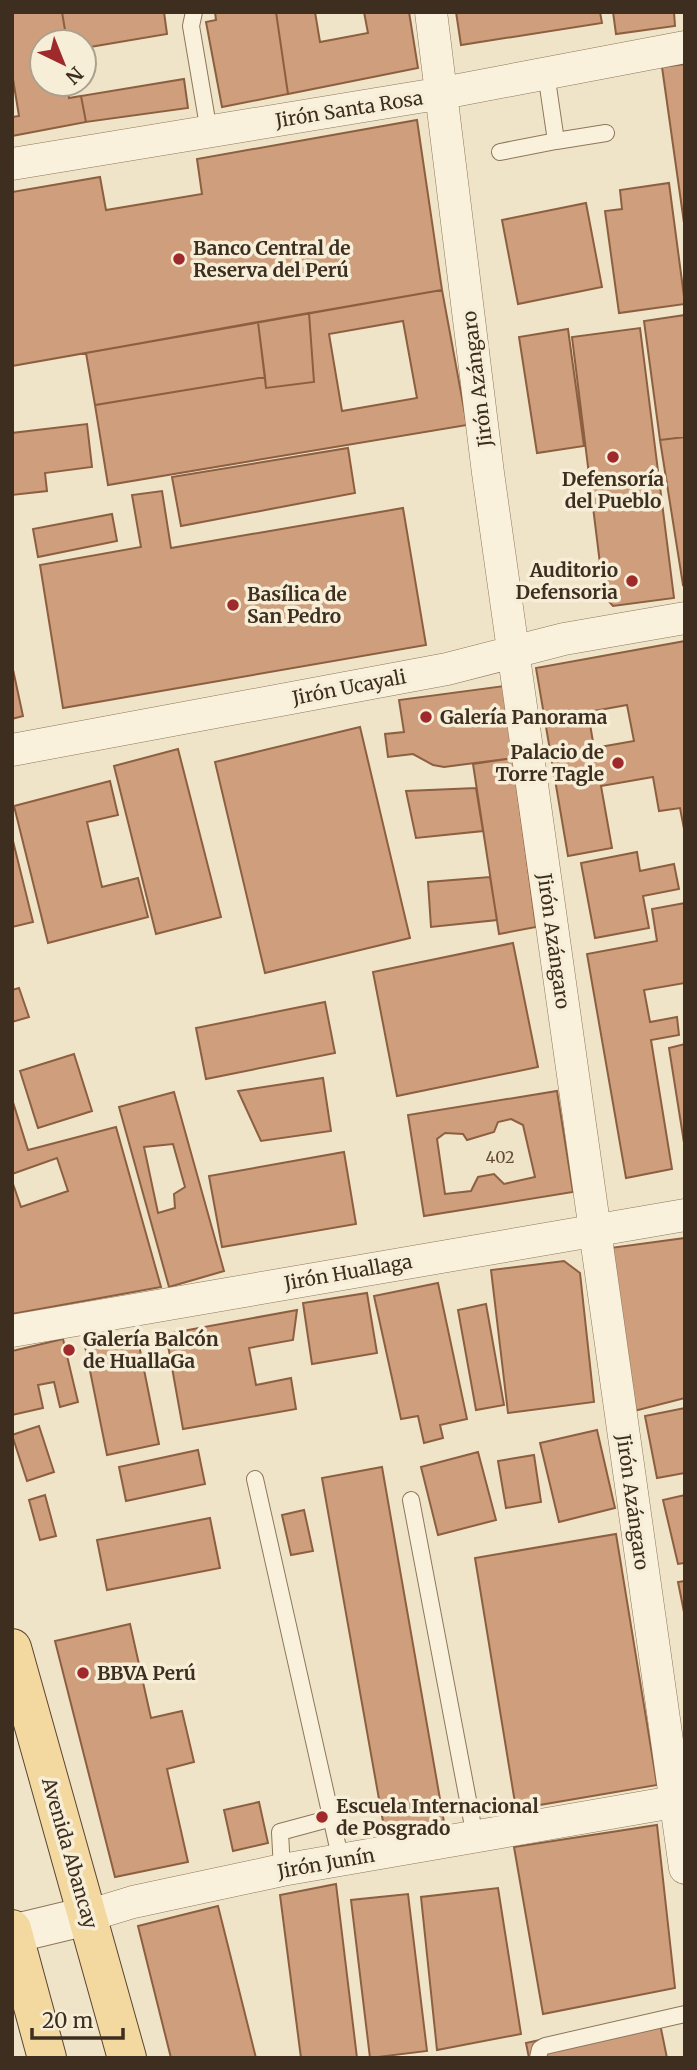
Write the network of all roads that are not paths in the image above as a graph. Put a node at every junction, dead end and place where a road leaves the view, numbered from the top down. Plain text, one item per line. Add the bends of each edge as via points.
1 (194, 12) edge
2 (431, 12) edge
3 (685, 47) edge
4 (546, 73) junction
5 (443, 93) junction
6 (209, 132) junction
7 (606, 133) dead end
8 (556, 141) junction
9 (500, 152) dead end
10 (12, 164) edge
11 (685, 618) edge
12 (514, 652) junction
13 (12, 750) edge
14 (685, 1215) edge
15 (594, 1231) junction
16 (12, 1331) edge
17 (255, 1479) dead end
18 (411, 1500) dead end
19 (12, 1648) edge
20 (680, 1800) edge
21 (332, 1818) junction
22 (475, 1837) junction
23 (341, 1861) junction
24 (685, 1868) edge
25 (282, 1870) junction
26 (88, 1916) junction
27 (13, 1932) edge
28 (685, 2014) edge
29 (47, 2058) edge
30 (127, 2058) edge
31 (538, 2058) edge

1 - 6 lane via 191,26
2 - 5 street, Jirón Azángaro
3 - 4 street, Jirón Santa Rosa
4 - 5 street, Jirón Santa Rosa
4 - 8 lane
5 - 6 street, Jirón Santa Rosa
5 - 12 street, Jirón Azángaro
6 - 10 street, Jirón Santa Rosa
7 - 8 lane
8 - 9 lane
11 - 12 street, Jirón Ucayali
12 - 13 street, Jirón Ucayali via 447,669
12 - 15 street, Jirón Azángaro
14 - 15 street, Jirón Huallaga
15 - 16 street, Jirón Huallaga
15 - 20 street, Jirón Azángaro
17 - 21 lane
18 - 22 lane
19 - 26 main road, Avenida Abancay
20 - 22 street, Jirón Junín
20 - 24 street, Jirón Azángaro
21 - 23 lane
21 - 25 lane via 280,1832
22 - 23 street, Jirón Junín
23 - 25 street, Jirón Junín
25 - 26 street, Jirón Junín
26 - 27 street, Jirón Junín
26 - 30 main road, Avenida Abancay
27 - 29 main road
28 - 31 lane via 545,2046

